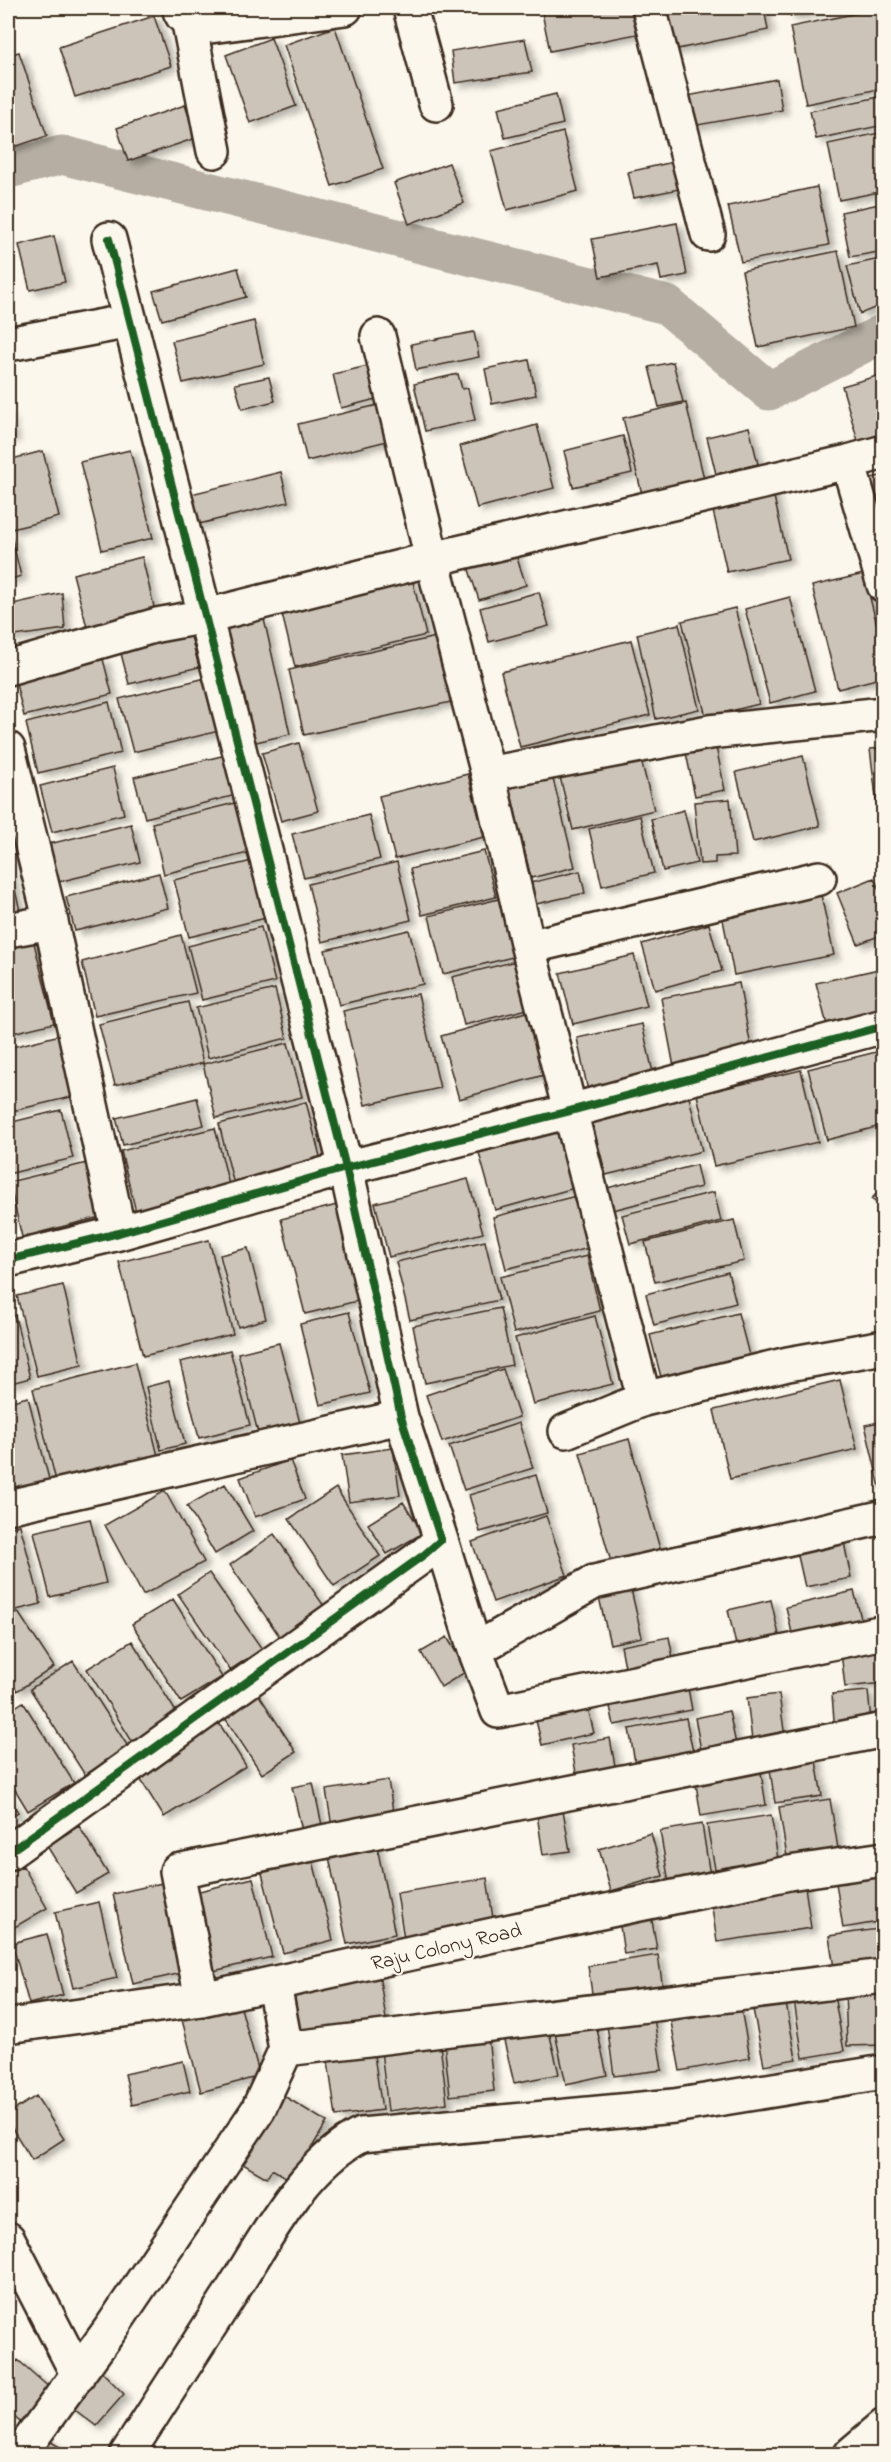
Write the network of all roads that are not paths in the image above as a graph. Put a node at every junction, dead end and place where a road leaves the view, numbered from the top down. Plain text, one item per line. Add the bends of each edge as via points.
1 (345, 8) edge
2 (410, 8) edge
3 (649, 8) edge
4 (184, 15) edge
5 (436, 104) dead end
6 (214, 151) dead end
7 (708, 234) dead end
8 (109, 239) dead end
9 (130, 321) junction
10 (378, 336) dead end
11 (8, 344) edge
12 (884, 452) edge
13 (848, 462) junction
14 (432, 559) junction
15 (884, 585) edge
16 (206, 616) junction
17 (8, 668) edge
18 (884, 714) edge
19 (8, 749) edge
20 (488, 774) junction
21 (819, 878) dead end
22 (51, 922) junction
23 (8, 930) edge
24 (528, 947) junction
25 (884, 1026) edge
26 (570, 1111) junction
27 (346, 1168) junction
28 (119, 1233) junction
29 (8, 1260) edge
30 (884, 1347) edge
31 (644, 1399) junction
32 (401, 1417) junction
33 (566, 1431) dead end
34 (8, 1507) edge
35 (884, 1517) edge
36 (441, 1540) junction
37 (884, 1632) edge
38 (475, 1650) junction
39 (884, 1730) edge
40 (8, 1853) edge
41 (884, 1859) edge
42 (884, 1976) edge
43 (274, 1984) junction
44 (202, 1999) junction
45 (8, 2026) edge
46 (286, 2049) junction
47 (884, 2072) edge
48 (8, 2239) edge
49 (78, 2375) junction
50 (884, 2426) edge
51 (20, 2454) edge
52 (127, 2454) edge
53 (851, 2454) edge

1 - 4 street via 202,27
2 - 5 street
3 - 7 street
4 - 6 street
8 - 9 street
9 - 11 street
9 - 16 street
10 - 14 street
12 - 13 street
13 - 14 street
13 - 15 street
14 - 16 street
14 - 20 street
16 - 17 street via 157,625
16 - 27 street
18 - 20 street via 709,732
19 - 22 street
20 - 24 street
21 - 24 street
22 - 23 street
22 - 28 street
24 - 26 street
25 - 26 street
26 - 27 street
26 - 31 street
27 - 28 street
27 - 32 street
28 - 29 street
30 - 31 street via 788,1364
31 - 33 street
32 - 34 street
32 - 36 street
35 - 38 street via 594,1582
36 - 38 street
36 - 40 street
37 - 38 street via 498,1711
39 - 44 street via 177,1870
41 - 43 street, Raju Colony Road via 766,1878
42 - 46 street
43 - 44 street, Raju Colony Road
43 - 46 street
44 - 45 street, Raju Colony Road
46 - 49 street via 258,2110
47 - 52 street via 674,2106 361,2135 328,2158 285,2209
48 - 49 street
49 - 51 street
50 - 53 street

